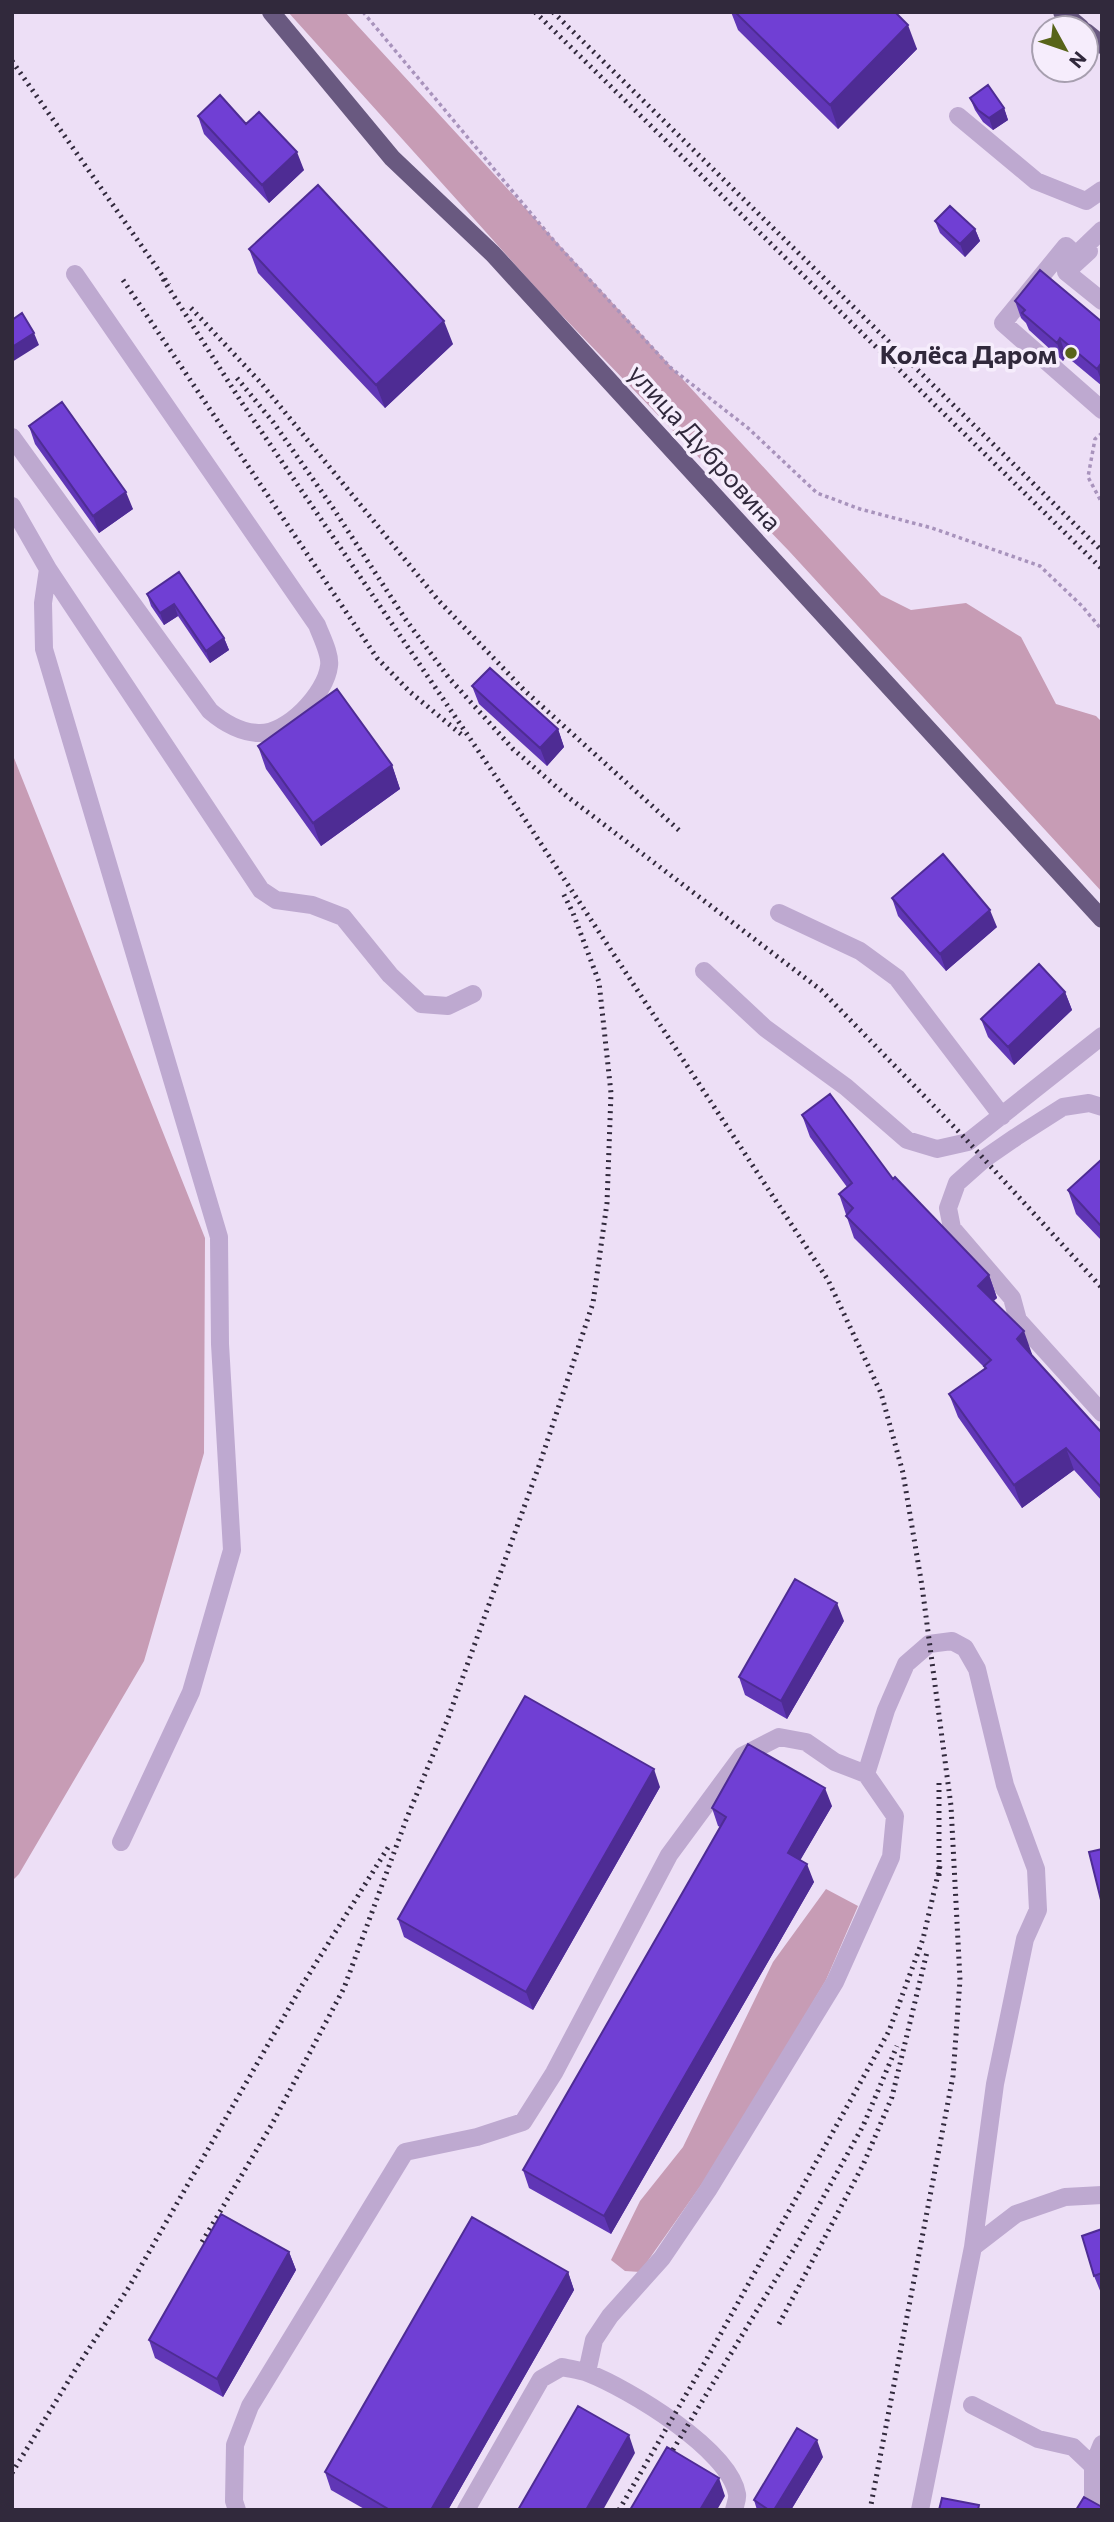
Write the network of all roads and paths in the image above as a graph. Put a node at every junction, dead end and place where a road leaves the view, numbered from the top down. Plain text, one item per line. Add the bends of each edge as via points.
1 (271, 12) edge
2 (363, 12) edge
3 (958, 116) dead end
4 (1102, 190) edge
5 (1102, 230) edge
6 (1102, 239) edge
7 (75, 274) dead end
8 (1102, 301) edge
9 (1102, 410) edge
10 (1102, 433) edge
11 (12, 437) edge
12 (1102, 503) edge
13 (12, 506) edge
14 (48, 569) junction
15 (1102, 630) edge
16 (779, 913) dead end
17 (1102, 919) edge
18 (704, 971) dead end
19 (473, 994) dead end
20 (1102, 1036) edge
21 (1102, 1107) edge
22 (1002, 1116) junction
23 (1102, 1413) edge
24 (866, 1774) junction
25 (121, 1842) dead end
26 (1102, 2195) edge
27 (973, 2247) junction
28 (587, 2372) junction
29 (972, 2406) dead end
30 (1102, 2444) edge
31 (1093, 2466) junction
32 (1094, 2504) edge
33 (237, 2510) edge
34 (466, 2510) edge
35 (734, 2510) edge
36 (920, 2510) edge

1 - 17 main road, улица Дубровина via 392,158 493,254
2 - 15 path via 555,242 671,368 748,428 817,493 1040,566
3 - 4 street via 1036,181 1086,201
5 - 9 street via 1076,255 1066,246 1003,323
6 - 8 street via 1066,272
7 - 11 street via 317,625 330,664 321,691 299,715 278,728 260,734 227,725 210,711
10 - 12 path via 1095,439 1088,477
13 - 14 street
14 - 19 street via 261,890 276,900 312,905 343,917 390,975 421,1004 448,1006
14 - 25 street via 44,649 219,1237 232,1550 191,1692
16 - 22 street via 860,951 897,978
18 - 22 street via 765,1028 846,1087 907,1140 937,1149 968,1142
20 - 22 street
21 - 23 street via 1089,1102 1063,1107 1016,1137 957,1183 948,1208 952,1228 1012,1298 1018,1320
24 - 27 street via 906,1664 929,1644 952,1641 965,1648 977,1669 1005,1785 1036,1869 1038,1910 1026,1940 995,2084
24 - 28 street via 895,1816 891,1857 835,1982 662,2259 594,2340
24 - 33 street via 835,1762 806,1742 779,1737 742,1756 669,1855 554,2073 523,2122 405,2152 250,2406 236,2445
26 - 27 street via 1065,2197 1016,2214
27 - 36 street
28 - 34 street via 562,2367 541,2379
28 - 35 street via 672,2420 727,2470 737,2496
29 - 31 street via 1038,2439 1073,2447
30 - 31 street
31 - 32 street

